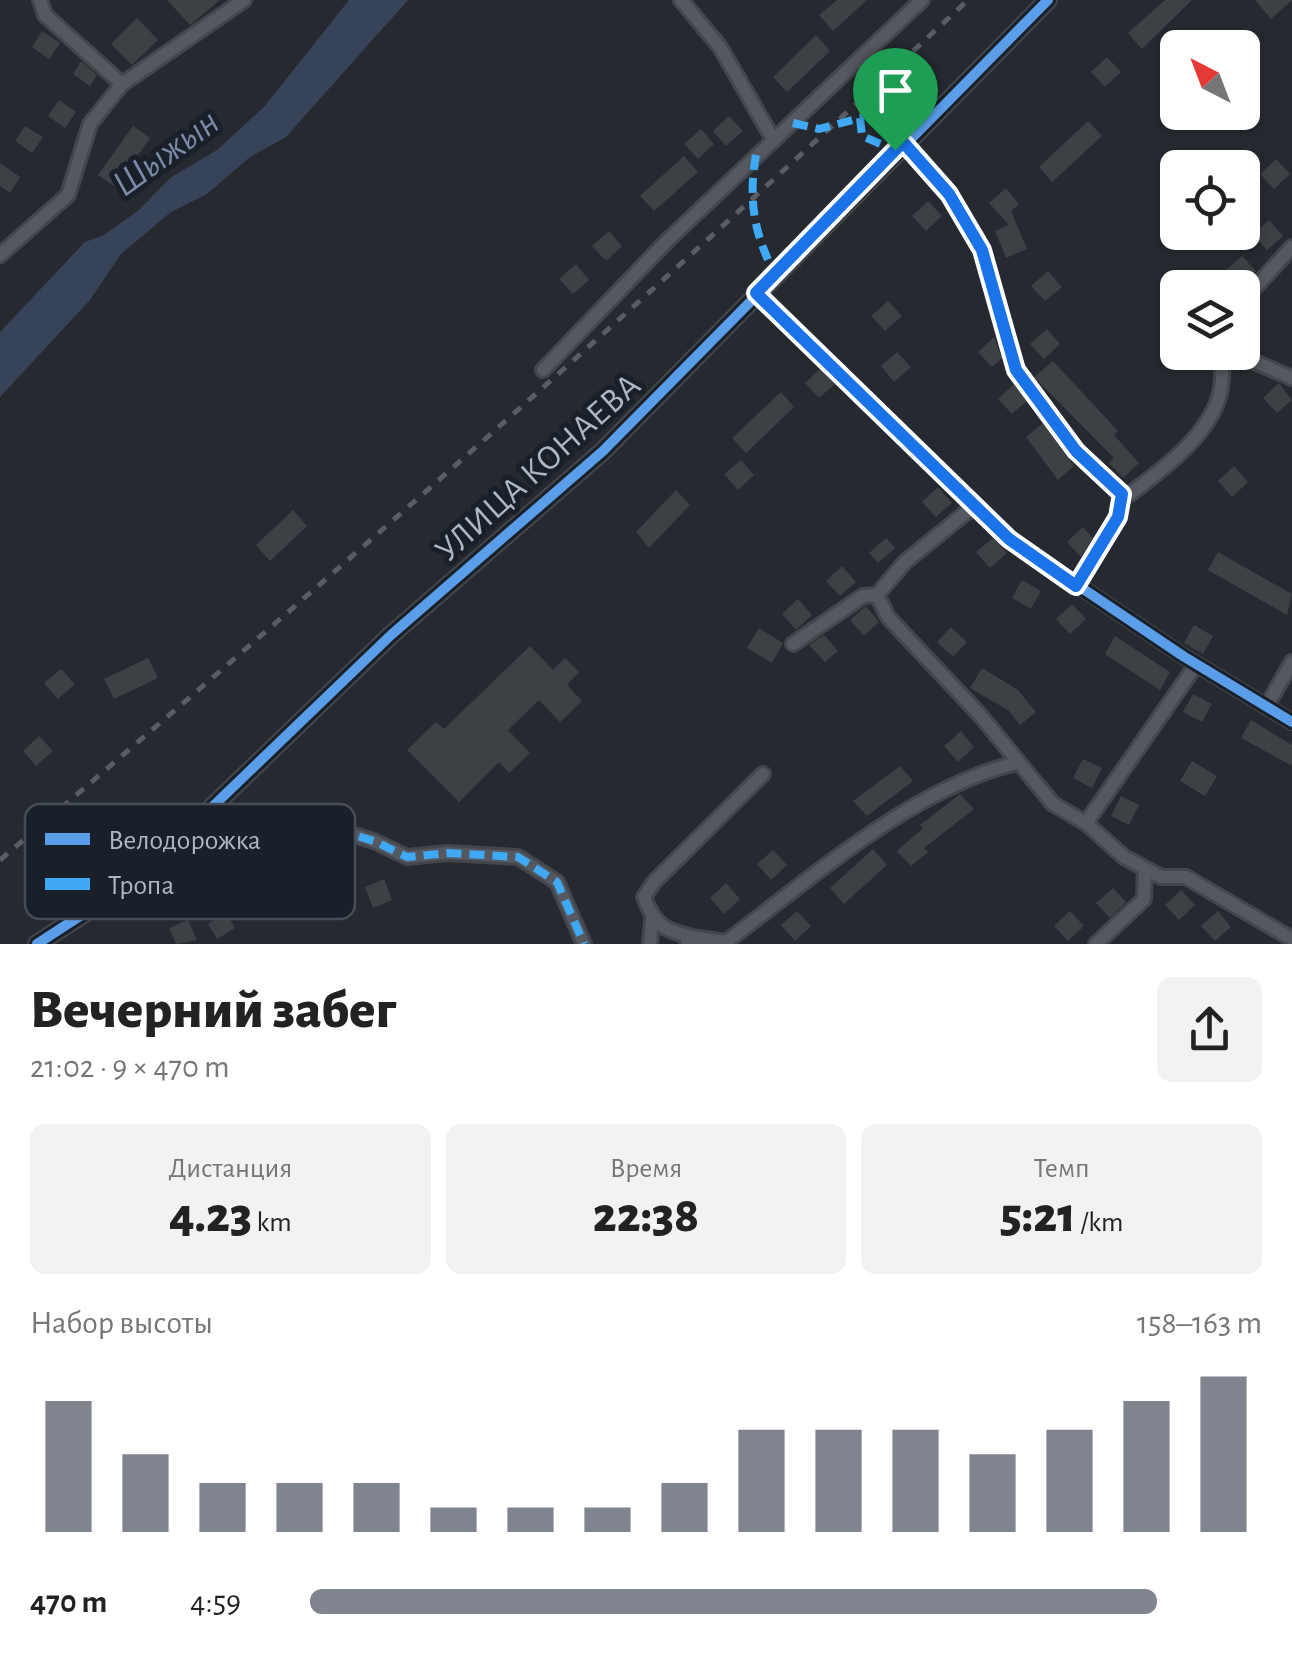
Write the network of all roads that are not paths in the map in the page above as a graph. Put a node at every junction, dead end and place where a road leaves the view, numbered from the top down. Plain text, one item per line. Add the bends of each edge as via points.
1 (40, 0) edge
2 (244, 0) edge
3 (681, 0) edge
4 (922, 0) edge
5 (1048, 0) edge
6 (122, 84) junction
7 (773, 139) junction
8 (903, 142) junction
9 (1292, 246) edge
10 (0, 256) edge
11 (1260, 282) edge
12 (756, 293) junction
13 (1260, 364) edge
14 (543, 370) dead end
15 (1222, 370) edge
16 (1292, 378) edge
17 (1122, 494) junction
18 (974, 506) junction
19 (1076, 586) junction
20 (877, 595) junction
21 (793, 644) dead end
22 (1292, 662) edge
23 (1196, 664) junction
24 (1266, 707) junction
25 (1292, 722) edge
26 (1017, 763) junction
27 (764, 774) dead end
28 (213, 804) edge
29 (1086, 823) junction
30 (355, 835) edge
31 (1145, 869) junction
32 (74, 919) edge
33 (652, 920) junction
34 (1292, 939) edge
35 (692, 941) edge
36 (726, 943) edge
37 (37, 944) edge
38 (584, 944) edge
39 (650, 944) edge
40 (1096, 944) edge

1 - 6 street via 45,15
2 - 6 street
3 - 7 street via 720,46
4 - 7 street
5 - 8 street, УЛИЦА КОНАЕВА
6 - 10 street via 90,124 68,195
7 - 14 street
8 - 12 street, УЛИЦА КОНАЕВА
8 - 17 street via 949,194 982,250 1006,343 1024,382 1076,451
9 - 11 street
12 - 18 street
12 - 28 street, УЛИЦА КОНАЕВА via 602,451 391,635
13 - 16 street
15 - 17 street via 1210,416 1183,450
17 - 19 street via 1118,517
18 - 19 street
18 - 20 street via 905,562
19 - 23 street
20 - 21 street via 863,596
20 - 26 street via 888,617
22 - 24 street
23 - 24 street
23 - 29 street
24 - 25 street
26 - 29 street via 1053,804
26 - 36 street via 943,789
27 - 33 street via 654,882 644,897
29 - 31 street
30 - 38 street via 408,857 518,857 557,882
31 - 34 street via 1186,877
31 - 40 street via 1144,899
32 - 37 street, УЛИЦА КОНАЕВА
33 - 35 street
33 - 39 street
35 - 36 street

